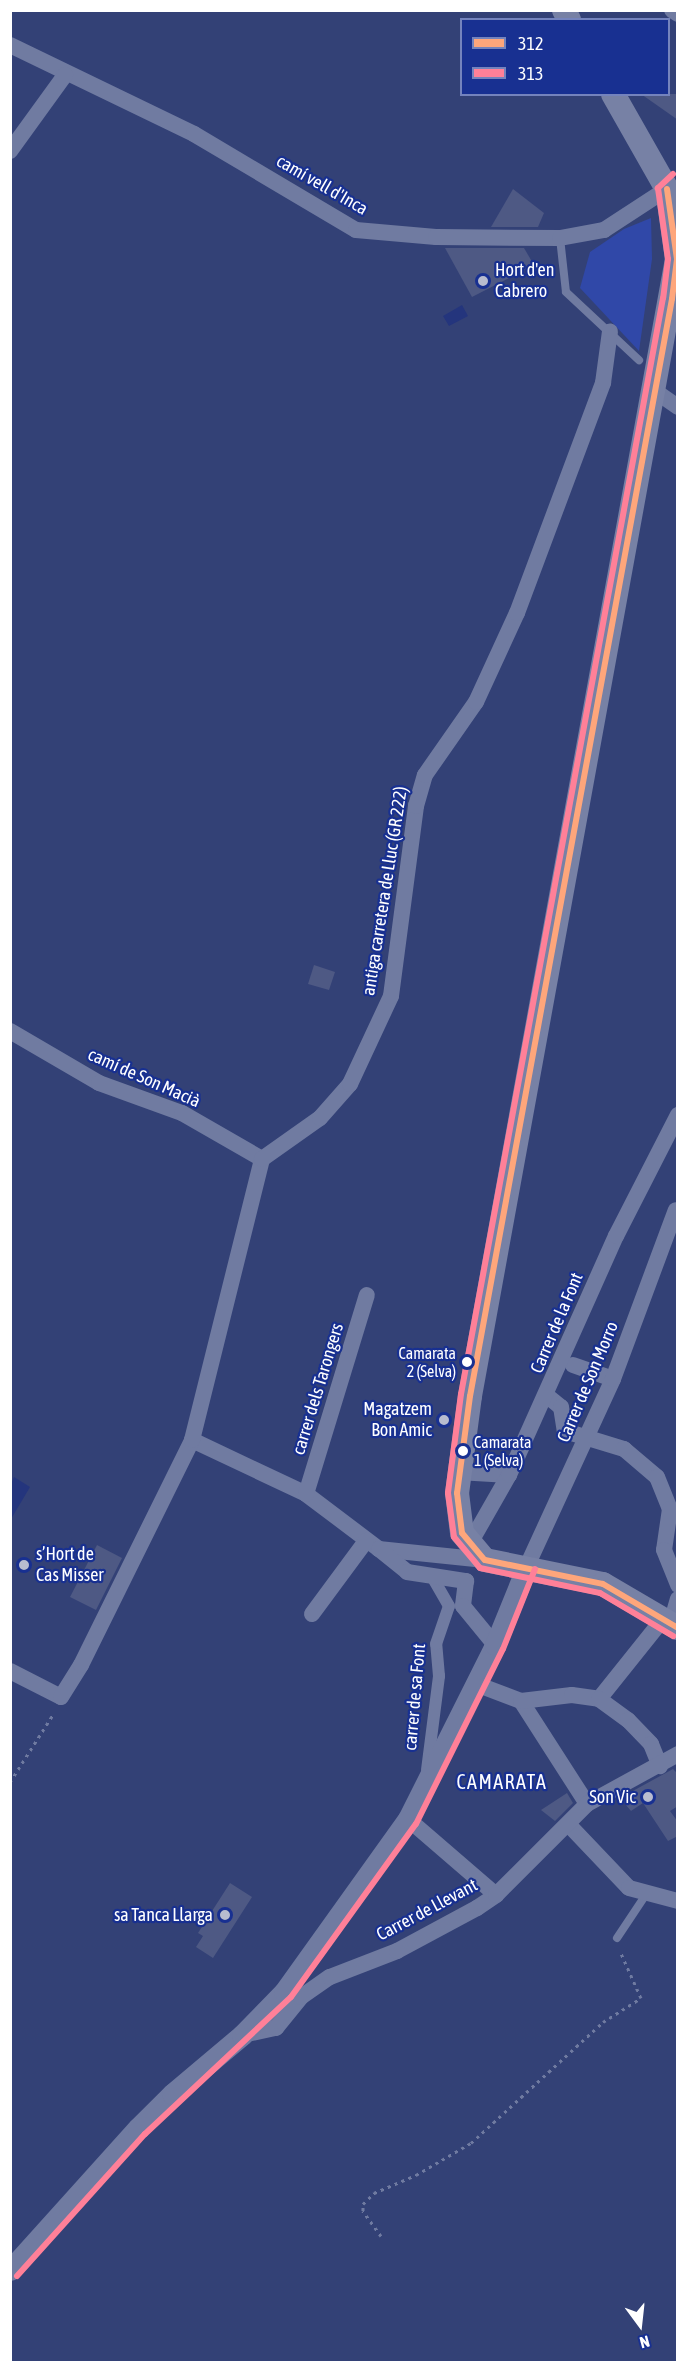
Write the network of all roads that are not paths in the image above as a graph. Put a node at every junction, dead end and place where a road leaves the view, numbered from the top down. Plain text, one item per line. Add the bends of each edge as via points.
1 (672, 10) edge
2 (678, 15) edge
3 (10, 45) edge
4 (65, 75) junction
5 (614, 96) edge
6 (10, 151) edge
7 (672, 185) edge
8 (560, 238) junction
9 (610, 331) junction
10 (639, 360) dead end
11 (655, 391) junction
12 (678, 407) edge
13 (10, 1031) edge
14 (678, 1115) edge
15 (262, 1159) junction
16 (676, 1210) dead end
17 (367, 1295) dead end
18 (573, 1365) dead end
19 (613, 1379) junction
20 (546, 1395) junction
21 (587, 1436) junction
22 (192, 1440) junction
23 (458, 1472) junction
24 (509, 1475) junction
25 (306, 1494) junction
26 (674, 1511) edge
27 (373, 1545) junction
28 (477, 1552) junction
29 (527, 1566) junction
30 (431, 1575) junction
31 (678, 1585) edge
32 (312, 1614) dead end
33 (673, 1617) edge
34 (495, 1645) junction
35 (10, 1671) edge
36 (476, 1684) junction
37 (599, 1699) junction
38 (521, 1701) junction
39 (678, 1754) edge
40 (660, 1766) junction
41 (421, 1793) junction
42 (587, 1803) junction
43 (408, 1819) junction
44 (568, 1824) junction
45 (647, 1893) junction
46 (496, 1895) junction
47 (678, 1901) edge
48 (617, 1938) road end
49 (242, 2036) junction
50 (10, 2270) edge

1 - 2 street
3 - 4 street, camí vell d'Inca
4 - 6 street
4 - 8 street, camí vell d'Inca via 194,134 356,230 436,237
5 - 7 main road
7 - 8 street, camí vell d'Inca via 604,230
7 - 11 main road via 677,259
8 - 9 lane via 566,292
9 - 10 lane
9 - 15 street, antiga carretera de Lluc (GR 222) via 603,383 517,613 476,702 425,775 416,806 391,996 350,1084 320,1118
11 - 12 street
11 - 23 main road
13 - 15 street, camí de Son Macià via 99,1083 182,1113
14 - 20 street, Carrer de la Font via 616,1236
15 - 22 street
16 - 19 street, Carrer de Son Morro
17 - 25 street, carrer dels Tarongers
18 - 19 street
19 - 21 street, Carrer de Son Morro
20 - 21 street via 561,1407 566,1431
20 - 24 street, Carrer de la Font
21 - 26 street via 624,1449 657,1477
21 - 29 street, Carrer de Son Morro
22 - 25 street
22 - 35 street via 81,1665 61,1696
23 - 24 street
23 - 28 main road via 458,1519
24 - 28 street, Carrer de la Font
25 - 27 street
26 - 31 street via 664,1550
27 - 28 street
27 - 30 street via 407,1572
27 - 32 street
28 - 29 main road
29 - 33 main road via 603,1584
29 - 34 street
30 - 34 street via 466,1581 463,1606
30 - 41 street, carrer de sa Font via 449,1606 436,1644 439,1676
33 - 37 street
34 - 36 street
36 - 38 street
36 - 41 street
37 - 38 street via 572,1695
37 - 40 street via 628,1720 651,1744
38 - 42 street
39 - 40 street, Carrer de Llevant
40 - 42 street, Carrer de Llevant
41 - 43 street
42 - 44 street, Carrer de Llevant
43 - 46 street
43 - 49 street via 284,1992
44 - 45 street via 629,1888
44 - 46 street, Carrer de Llevant
45 - 47 street
45 - 48 lane
46 - 49 street, Carrer de Llevant via 397,1951 330,1977 301,1997 276,2028
49 - 50 street via 138,2128

